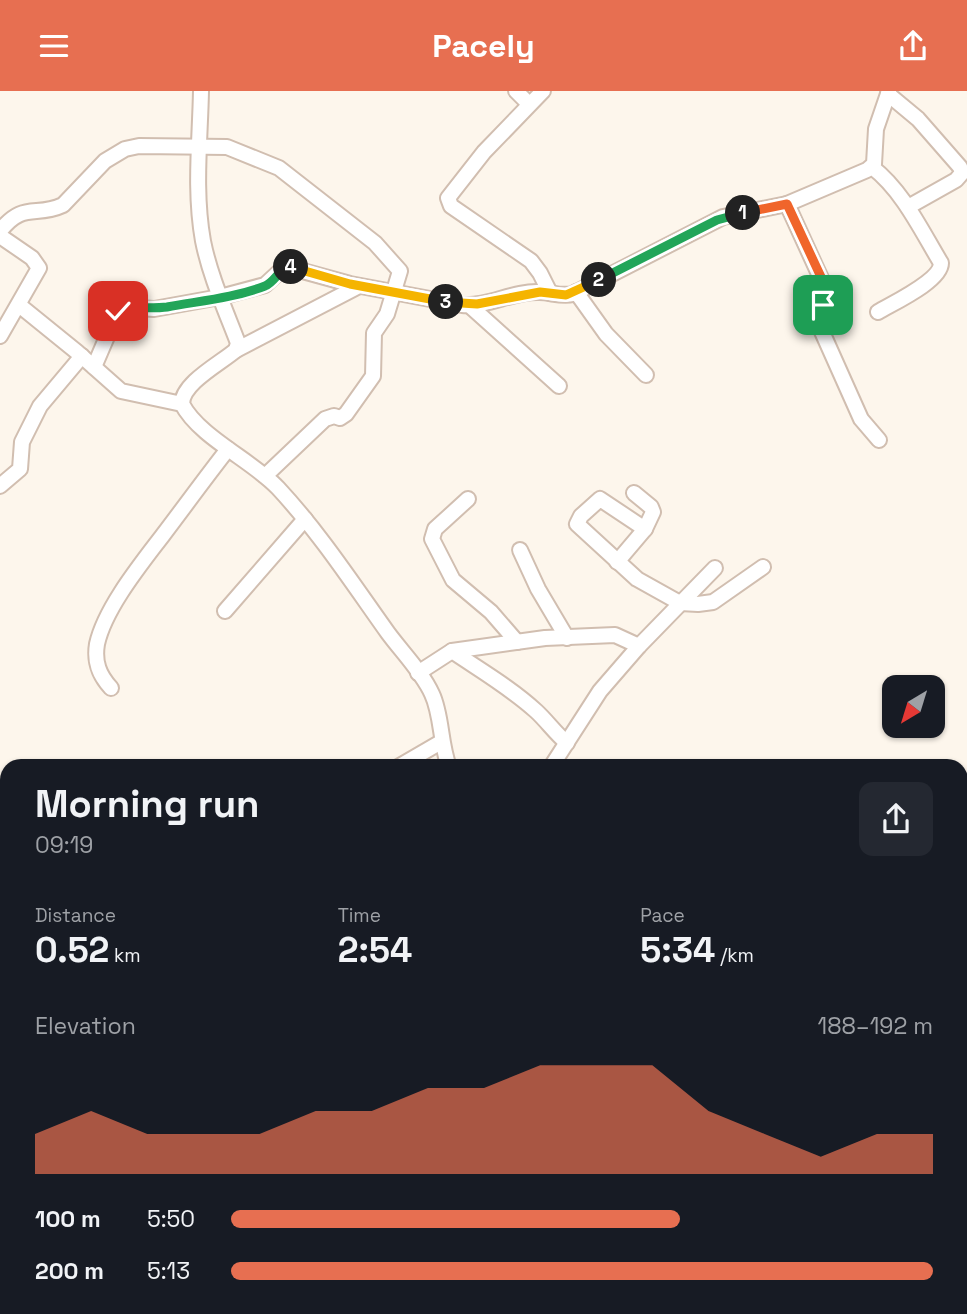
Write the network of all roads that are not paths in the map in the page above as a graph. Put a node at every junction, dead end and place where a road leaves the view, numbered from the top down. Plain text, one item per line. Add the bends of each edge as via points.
1 (201, 91) edge
2 (516, 91) edge
3 (543, 91) edge
4 (888, 93) edge
5 (529, 104) junction
6 (199, 145) junction
7 (872, 167) junction
8 (956, 180) junction
9 (967, 192) edge
10 (787, 204) junction
11 (908, 207) junction
12 (0, 234) edge
13 (359, 286) junction
14 (576, 292) junction
15 (392, 293) junction
16 (551, 293) junction
17 (220, 297) junction
18 (19, 305) junction
19 (469, 305) junction
20 (878, 312) dead end
21 (0, 336) edge
22 (236, 350) junction
23 (82, 356) junction
24 (94, 367) junction
25 (646, 375) dead end
26 (559, 386) dead end
27 (181, 404) junction
28 (879, 440) dead end
29 (228, 449) junction
30 (265, 476) junction
31 (0, 486) edge
32 (634, 493) dead end
33 (468, 499) dead end
34 (305, 519) junction
35 (645, 529) junction
36 (520, 550) dead end
37 (617, 562) junction
38 (763, 567) dead end
39 (715, 568) dead end
40 (680, 603) junction
41 (225, 611) dead end
42 (566, 638) junction
43 (517, 642) junction
44 (639, 646) junction
45 (452, 651) junction
46 (418, 673) junction
47 (111, 688) dead end
48 (441, 742) junction
49 (566, 743) junction
50 (412, 759) edge
51 (446, 759) edge
52 (557, 759) edge

1 - 6 street
2 - 5 street
3 - 5 street
4 - 7 street via 876,129
4 - 8 street via 960,167 962,173
5 - 16 street via 447,198 451,206 531,261
6 - 12 street via 125,149 105,161 62,205 21,212
6 - 15 street via 236,149 279,168 375,243 397,266 400,275
6 - 17 street via 202,238
7 - 10 street
7 - 11 street
8 - 9 street
8 - 11 street
10 - 14 street via 723,217
10 - 28 street via 830,298 816,309 815,316 861,419
11 - 20 street via 942,263 941,269
12 - 18 street via 39,268
13 - 15 street
13 - 17 street via 288,267 265,285
13 - 22 street
14 - 16 street
14 - 25 street via 606,334
15 - 19 street
15 - 30 street via 387,314 374,333 371,380 346,414 325,419
16 - 19 street
17 - 22 street via 238,342
17 - 24 street via 154,309 122,307
18 - 21 street
18 - 23 street
19 - 26 street
22 - 27 street via 190,386
23 - 24 street
23 - 31 street via 43,401 22,442 20,468
24 - 27 street via 121,391
27 - 29 street
29 - 30 street
29 - 47 street via 127,582 106,623 98,642 97,669
30 - 34 street
32 - 35 street via 653,512
33 - 43 street via 435,529 432,539 453,580
34 - 41 street
34 - 46 street
35 - 37 street
35 - 37 street via 600,499 581,516 580,529
36 - 42 street
37 - 40 street via 646,586
38 - 40 street via 713,602
39 - 40 street
40 - 44 street
42 - 43 street
42 - 44 street via 615,635
43 - 45 street
44 - 49 street via 600,691
45 - 46 street
45 - 49 street via 539,713
46 - 48 street via 434,699
48 - 50 street
48 - 51 street
49 - 52 street

